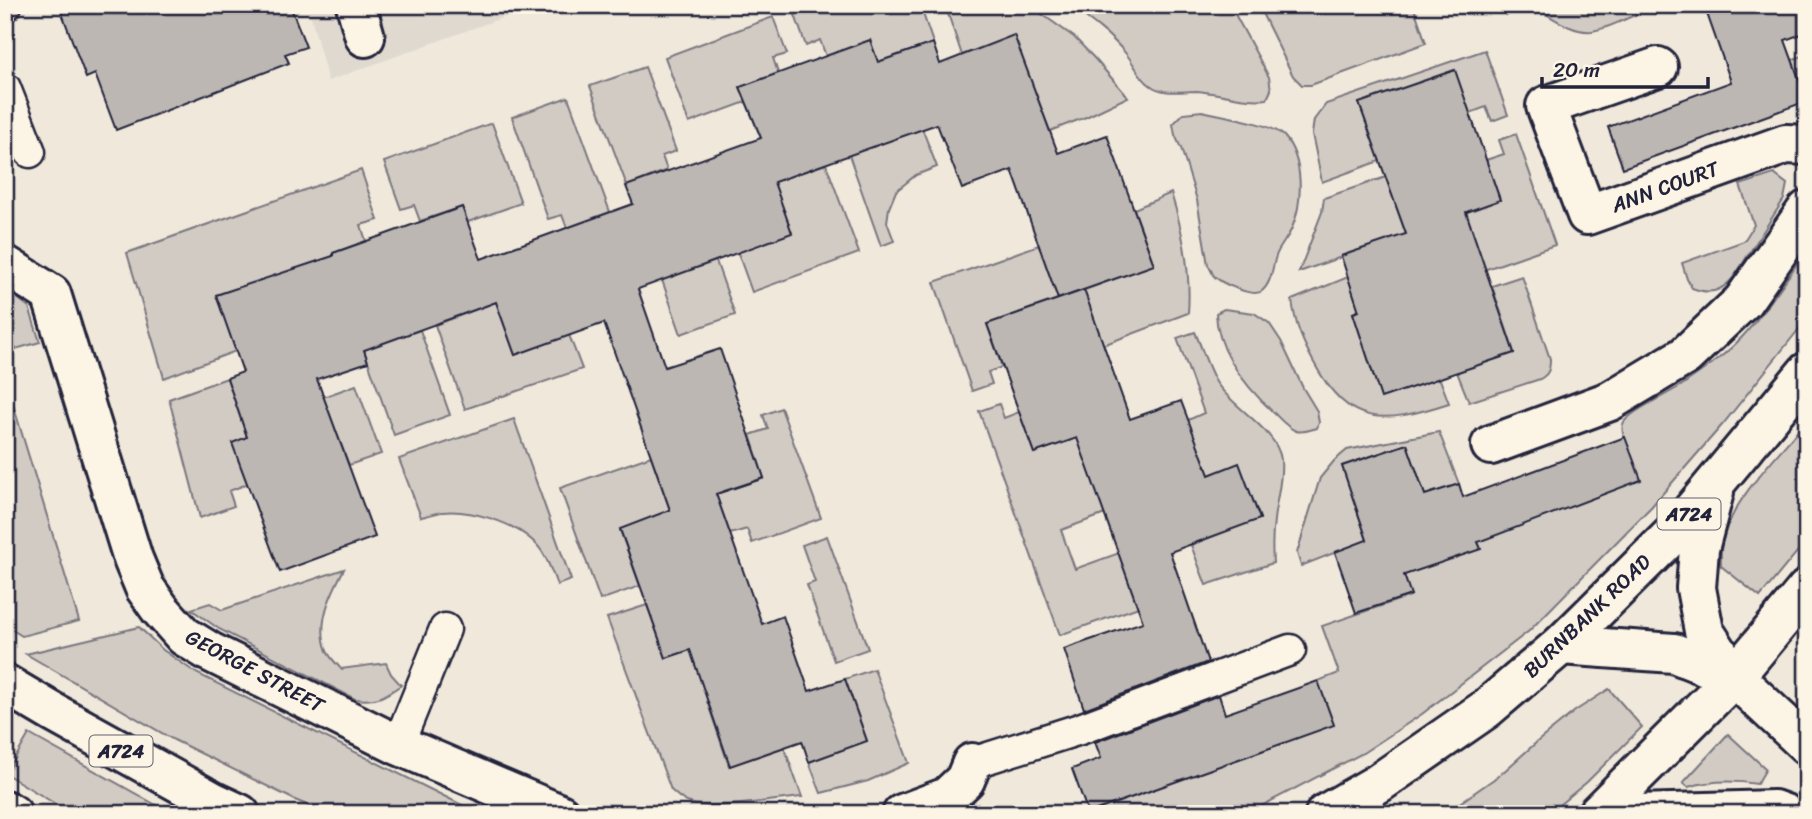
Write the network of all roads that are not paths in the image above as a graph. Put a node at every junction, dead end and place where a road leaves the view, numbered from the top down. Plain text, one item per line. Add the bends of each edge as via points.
1 (1658, 67) dead end
2 (5, 88) edge
3 (1807, 145) edge
4 (30, 152) dead end
5 (1807, 210) edge
6 (5, 265) edge
7 (1807, 372) edge
8 (1491, 445) dead end
9 (1717, 480) junction
10 (1807, 589) edge
11 (445, 629) dead end
12 (1561, 645) junction
13 (1290, 650) dead end
14 (1734, 677) junction
15 (5, 684) edge
16 (398, 745) junction
17 (1807, 745) edge
18 (972, 763) joint
19 (5, 810) edge
20 (12, 814) edge
21 (240, 814) edge
22 (560, 814) edge
23 (902, 814) edge
24 (1325, 814) edge
25 (1597, 814) edge
26 (1638, 814) edge
27 (1785, 814) edge

1 - 3 street, ANN COURT via 1546,106 1587,215 1786,145
2 - 4 lane
5 - 8 street via 1742,301 1685,356 1610,401
6 - 16 street, GEORGE STREET via 51,294 133,559 160,609 184,636 210,652
7 - 9 street, BURNBANK ROAD / A724
9 - 12 street, BURNBANK ROAD / A724 via 1673,534
9 - 14 street, A724 via 1699,549 1696,588 1704,631
10 - 14 street
11 - 16 lane
12 - 14 street via 1674,653
12 - 24 street, BURNBANK ROAD / A724 via 1486,709 1379,783
13 - 18 lane via 1080,729
14 - 17 street
14 - 25 street
15 - 21 street, A724
16 - 22 street, GEORGE STREET
18 - 23 street via 965,780 947,797
19 - 20 street
26 - 27 street via 1774,810

